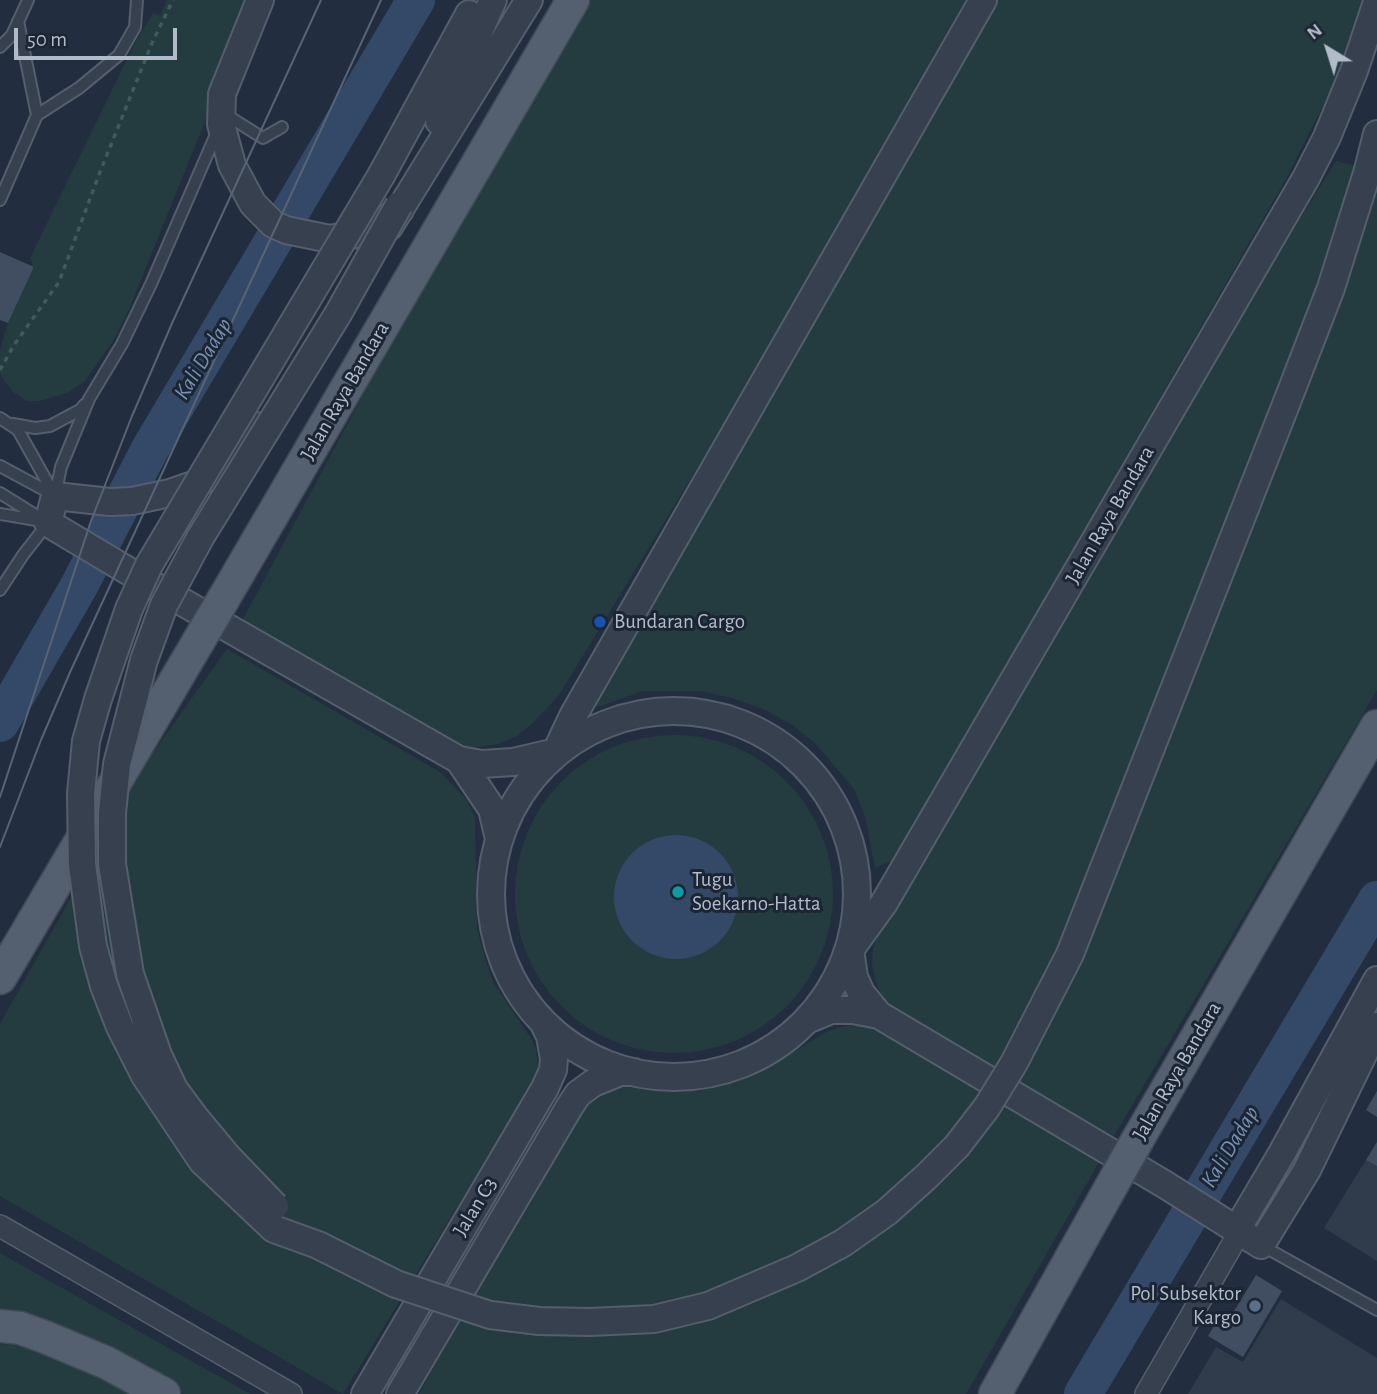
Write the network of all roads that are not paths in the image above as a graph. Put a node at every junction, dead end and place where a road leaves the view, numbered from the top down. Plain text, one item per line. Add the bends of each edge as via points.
1 (28, 0) edge
2 (137, 0) edge
3 (260, 0) edge
4 (476, 0) edge
5 (493, 0) edge
6 (529, 0) edge
7 (573, 0) edge
8 (983, 0) edge
9 (1377, 2) edge
10 (18, 21) junction
11 (0, 47) edge
12 (37, 115) junction
13 (221, 118) junction
14 (282, 127) dead end
15 (1377, 134) edge
16 (0, 200) edge
17 (401, 209) junction
18 (89, 399) junction
19 (5, 421) edge
20 (0, 466) edge
21 (0, 493) edge
22 (55, 496) junction
23 (0, 514) edge
24 (48, 523) junction
25 (0, 590) edge
26 (1377, 726) edge
27 (556, 752) junction
28 (460, 760) junction
29 (499, 839) junction
30 (850, 950) junction
31 (0, 978) edge
32 (1375, 987) edge
33 (539, 1015) junction
34 (879, 1015) junction
35 (809, 1020) junction
36 (1377, 1026) edge
37 (643, 1072) junction
38 (0, 1226) edge
39 (1245, 1236) junction
40 (318, 1245) junction
41 (1377, 1310) edge
42 (0, 1326) edge
43 (0, 1338) edge
44 (107, 1363) junction
45 (164, 1394) edge
46 (291, 1394) edge
47 (365, 1394) edge
48 (400, 1394) edge
49 (995, 1394) edge
50 (1146, 1394) edge

1 - 10 lane
2 - 12 lane via 135,27 119,55
3 - 13 street via 222,94
4 - 40 street, bridge via 382,174 149,565 129,609 86,741 81,816 86,904 104,986 120,1027 145,1076 202,1161 274,1228
5 - 40 street, bridge via 392,217 164,605 144,660 117,764 112,813 114,875 130,974 158,1055 174,1089 228,1157
6 - 17 street
7 - 31 main road, Jalan Raya Bandara, bridge
8 - 27 street
9 - 30 street, Jalan Raya Bandara via 1350,82 1306,178 884,903
10 - 11 lane
10 - 12 lane
12 - 16 lane
13 - 14 lane via 264,138
13 - 17 street via 232,165 273,224 299,235 330,239 362,233
13 - 18 lane via 151,284
15 - 40 street, bridge via 1331,288 1069,954 1014,1063 987,1107 949,1154 887,1212 843,1243 753,1289 654,1319 539,1321 490,1315 396,1284
17 - 22 street via 248,440 217,472 170,493 132,501
18 - 19 lane via 80,410 51,426 35,428
18 - 22 lane via 61,467
19 - 22 lane via 22,436
20 - 22 lane
21 - 24 lane
22 - 24 street
23 - 24 lane
24 - 25 lane
24 - 28 street
26 - 49 main road, Jalan Raya Bandara, bridge
27 - 28 street via 513,762
27 - 29 street via 517,799
27 - 30 street via 600,726 656,712 728,718 785,748 825,789 842,825 856,905
28 - 29 street via 492,809
29 - 33 street via 492,883 495,925 505,962
30 - 34 street, Jalan Raya Bandara via 853,977
30 - 35 street via 832,988
32 - 39 street via 1282,1153
33 - 37 street via 584,1053
33 - 47 street, Jalan C3 via 553,1047 550,1080
34 - 35 street, Jalan Raya Bandara via 831,1010
34 - 39 street, Jalan Raya Bandara
35 - 37 street via 760,1056 726,1070 687,1075
36 - 39 street via 1307,1170
37 - 48 street, Jalan C3 via 606,1076 574,1100
38 - 46 street
39 - 41 lane
39 - 50 street
42 - 44 main road via 20,1328
43 - 44 street
44 - 45 main road

